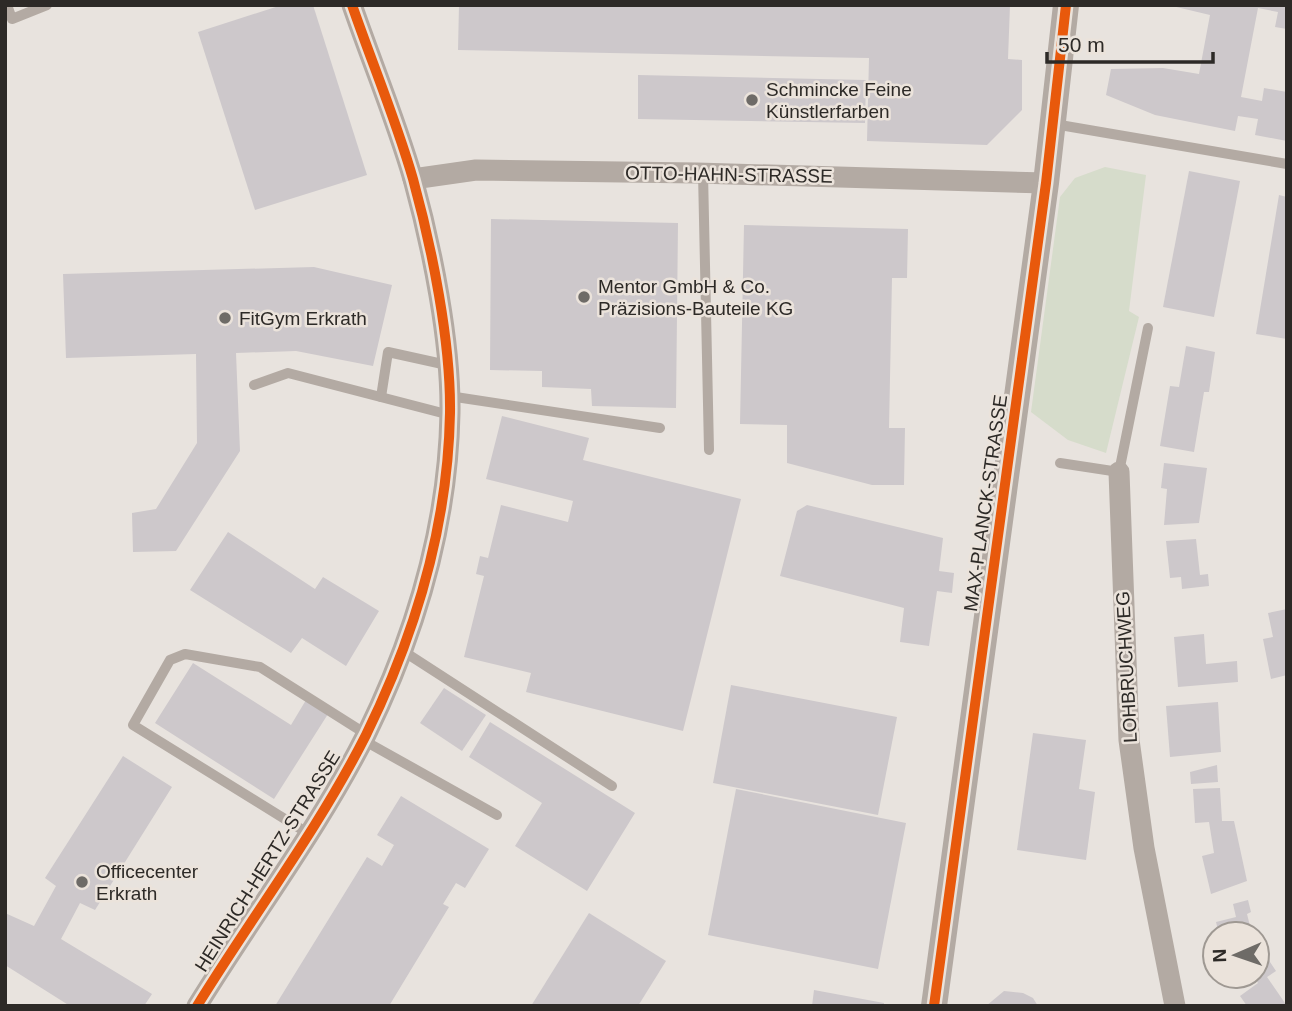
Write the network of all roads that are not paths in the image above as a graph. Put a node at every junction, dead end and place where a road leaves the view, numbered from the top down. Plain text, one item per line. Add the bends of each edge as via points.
1 (7, 5) edge
2 (47, 5) edge
3 (352, 5) edge
4 (1066, 5) edge
5 (1054, 124) junction
6 (1287, 164) edge
7 (703, 173) junction
8 (413, 178) junction
9 (1046, 183) junction
10 (1148, 328) dead end
11 (447, 365) junction
12 (254, 385) dead end
13 (381, 397) junction
14 (450, 405) junction
15 (660, 428) dead end
16 (709, 450) dead end
17 (1060, 463) dead end
18 (1119, 472) junction
19 (403, 651) junction
20 (365, 737) junction
21 (612, 786) dead end
22 (497, 815) dead end
23 (309, 834) junction
24 (197, 1006) edge
25 (934, 1006) edge
26 (1175, 1006) edge

1 - 2 lane via 12,19
3 - 8 street, HEINRICH-HERTZ-STRASSE
4 - 5 street, MAX-PLANCK-STRASSE
5 - 6 lane
5 - 9 street, MAX-PLANCK-STRASSE
7 - 8 street, OTTO-HAHN-STRASSE via 476,170
7 - 9 street, OTTO-HAHN-STRASSE
7 - 16 lane
8 - 11 street, HEINRICH-HERTZ-STRASSE via 435,278
9 - 25 street, MAX-PLANCK-STRASSE
10 - 18 lane, LOHBRUCHWEG
11 - 13 lane via 388,352
11 - 14 street, HEINRICH-HERTZ-STRASSE
12 - 13 lane via 288,373
13 - 14 lane
14 - 15 lane
14 - 19 street, HEINRICH-HERTZ-STRASSE via 433,547
17 - 18 lane
18 - 26 street, LOHBRUCHWEG via 1129,740 1144,848
19 - 20 street, HEINRICH-HERTZ-STRASSE
19 - 21 lane
20 - 22 lane
20 - 23 street, HEINRICH-HERTZ-STRASSE
20 - 23 lane via 260,667 185,654 170,660 133,725
23 - 24 street, HEINRICH-HERTZ-STRASSE

